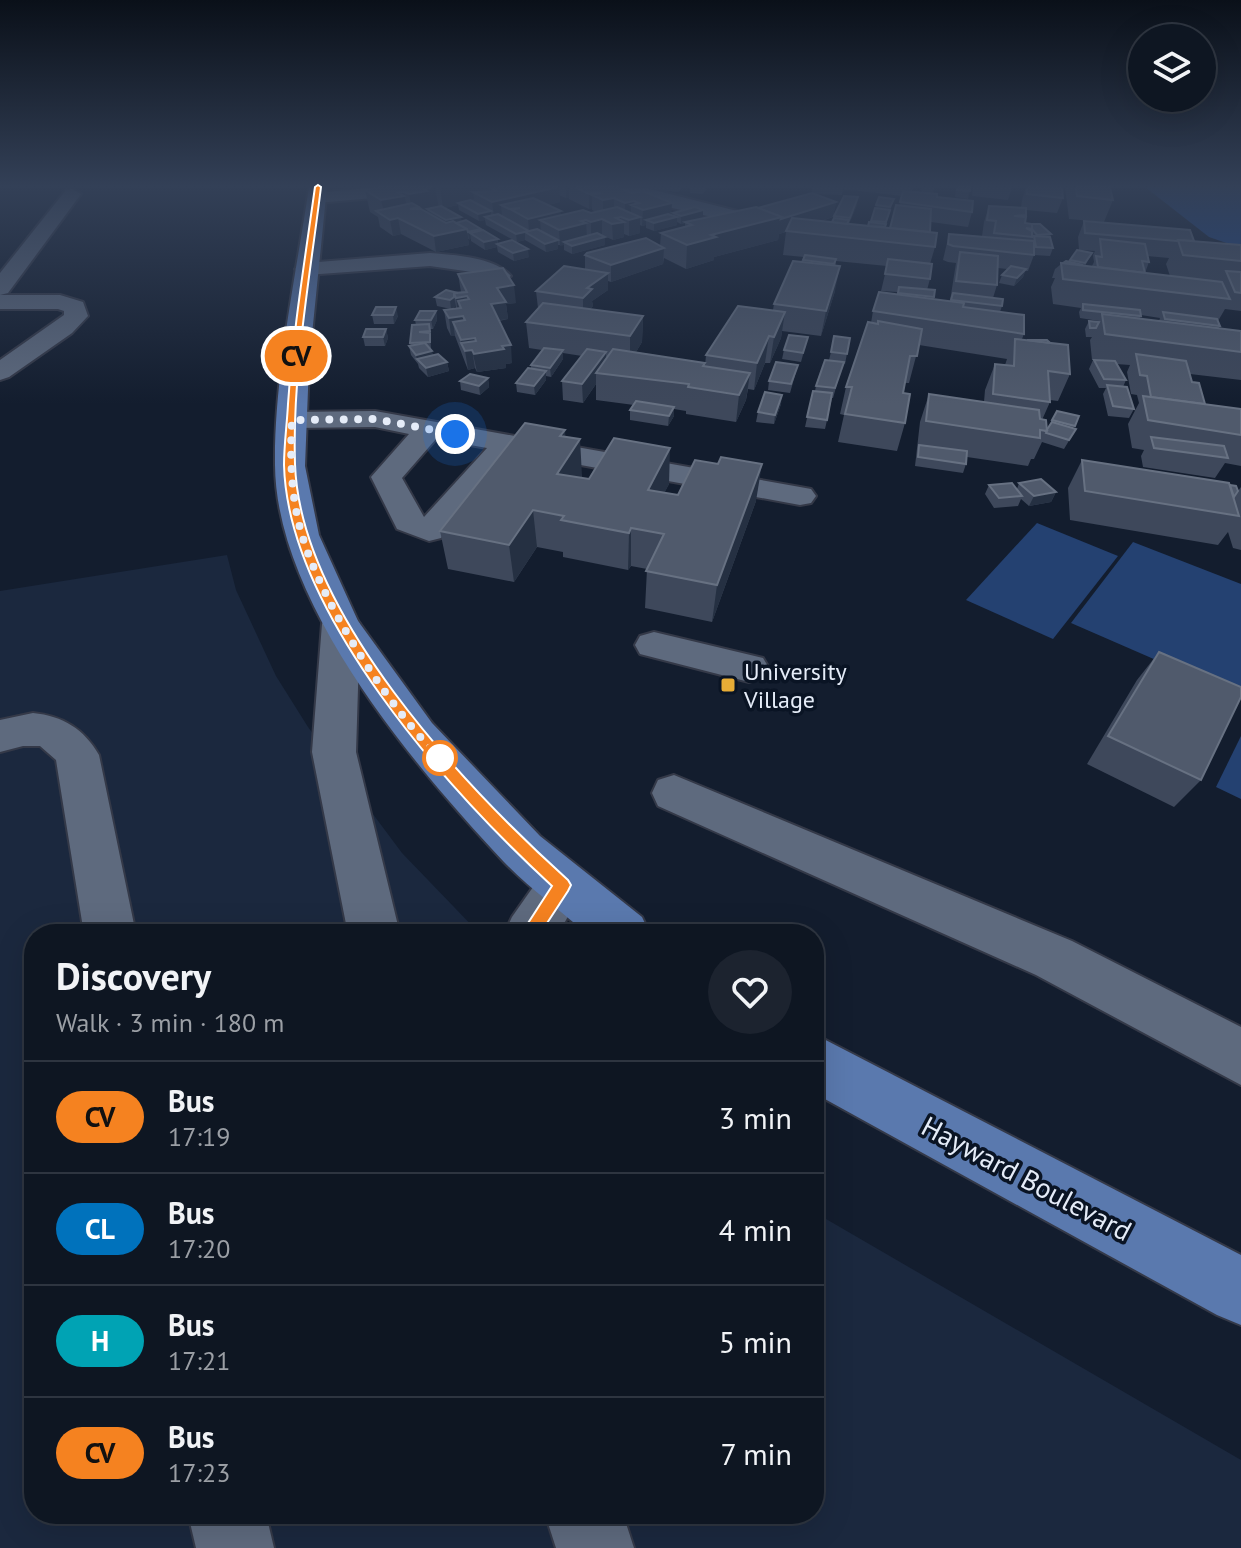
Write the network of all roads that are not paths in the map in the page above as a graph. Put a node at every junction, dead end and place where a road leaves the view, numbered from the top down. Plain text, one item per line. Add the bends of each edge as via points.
1 (22, 259) edge
2 (307, 259) edge
3 (443, 259) edge
4 (446, 259) edge
5 (305, 273) junction
6 (500, 276) edge
7 (476, 281) edge
8 (0, 288) edge
9 (0, 302) edge
10 (0, 372) edge
11 (292, 420) junction
12 (429, 429) junction
13 (507, 444) junction
14 (800, 496) dead end
15 (341, 624) junction
16 (654, 645) dead end
17 (749, 668) dead end
18 (0, 736) edge
19 (674, 793) dead end
20 (562, 885) junction
21 (108, 924) edge
22 (372, 924) edge
23 (537, 924) edge
24 (611, 924) edge
25 (1241, 1057) edge
26 (824, 1075) edge
27 (1241, 1291) edge
28 (229, 1524) edge
29 (587, 1524) edge
30 (235, 1548) edge
31 (595, 1548) edge

1 - 8 street
2 - 5 main road
3 - 5 street
4 - 6 street
5 - 7 street via 432,270
5 - 11 main road
9 - 10 street via 60,302 75,307 76,316
11 - 12 street via 375,419
11 - 15 main road via 290,466 302,535
12 - 13 street
12 - 13 street via 386,477 409,522 429,531
13 - 14 street
15 - 20 main road via 417,734 517,844
15 - 22 street via 334,752
16 - 17 street
18 - 21 street via 34,729 53,732 77,755
19 - 25 street via 1054,958
20 - 23 street
20 - 24 main road
26 - 27 main road, Hayward Boulevard
28 - 30 street
29 - 31 street

